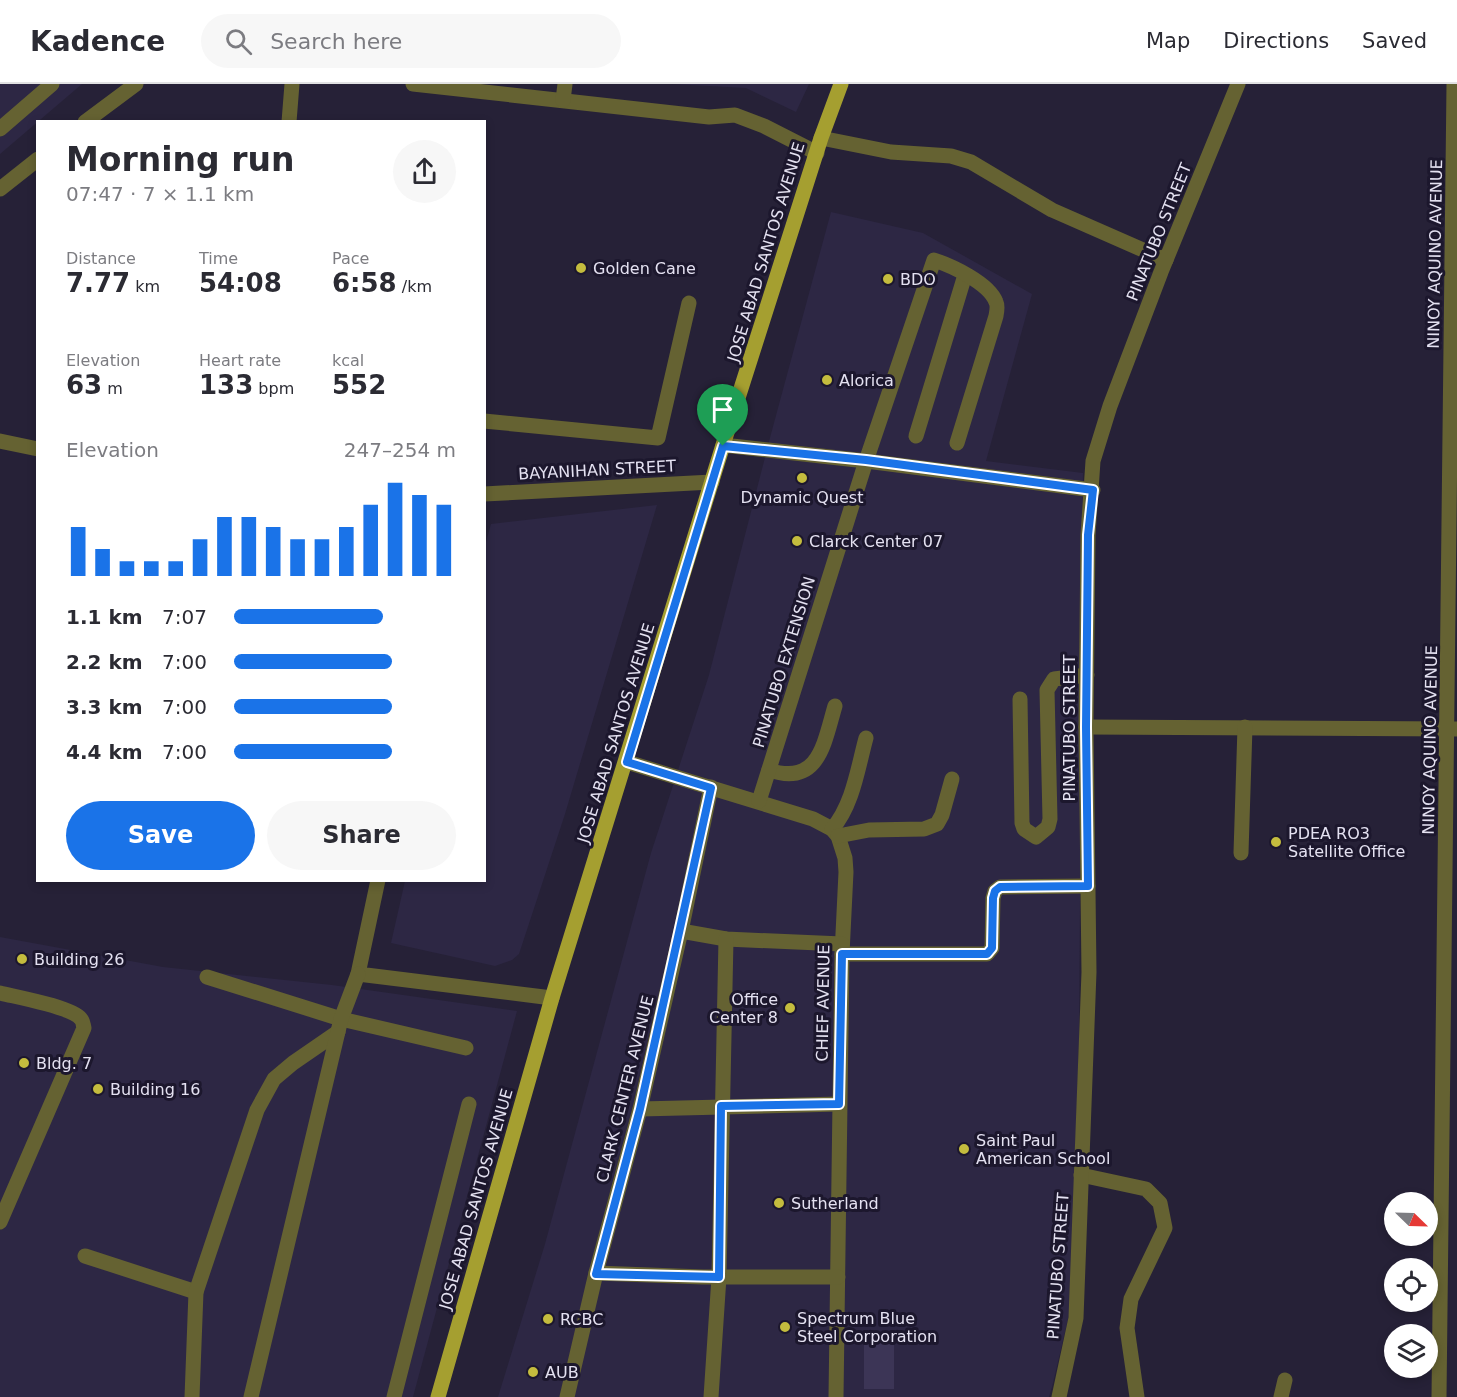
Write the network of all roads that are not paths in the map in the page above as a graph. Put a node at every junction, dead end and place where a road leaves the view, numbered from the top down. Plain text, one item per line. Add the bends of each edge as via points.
1 (52, 84) edge
2 (136, 84) edge
3 (292, 84) edge
4 (413, 84) edge
5 (565, 84) edge
6 (841, 84) edge
7 (1238, 84) edge
8 (1454, 84) edge
9 (563, 100) junction
10 (88, 120) edge
11 (289, 120) edge
12 (0, 129) edge
13 (819, 145) junction
14 (36, 161) edge
15 (0, 189) edge
16 (1166, 260) junction
17 (965, 275) junction
18 (688, 303) dead end
19 (486, 421) edge
20 (916, 436) dead end
21 (0, 441) edge
22 (957, 443) dead end
23 (723, 446) junction
24 (36, 449) edge
25 (866, 460) junction
26 (712, 482) junction
27 (1093, 490) junction
28 (486, 494) edge
29 (1087, 675) junction
30 (1020, 699) dead end
31 (835, 706) dead end
32 (1086, 727) junction
33 (1245, 727) junction
34 (1452, 729) edge
35 (866, 738) dead end
36 (627, 762) junction
37 (769, 770) junction
38 (952, 779) dead end
39 (711, 788) junction
40 (759, 801) junction
41 (835, 833) junction
42 (1240, 853) dead end
43 (378, 882) edge
44 (1088, 886) junction
45 (681, 931) junction
46 (726, 939) junction
47 (842, 949) junction
48 (358, 974) junction
49 (207, 978) dead end
50 (0, 993) edge
51 (552, 998) junction
52 (340, 1025) junction
53 (466, 1048) dead end
54 (469, 1104) dead end
55 (839, 1104) junction
56 (721, 1106) junction
57 (640, 1109) junction
58 (1081, 1175) junction
59 (0, 1222) edge
60 (85, 1256) dead end
61 (596, 1274) junction
62 (838, 1276) junction
63 (719, 1277) junction
64 (196, 1292) junction
65 (1285, 1380) dead end
66 (192, 1397) edge
67 (251, 1397) edge
68 (394, 1397) edge
69 (438, 1397) edge
70 (567, 1397) edge
71 (711, 1397) edge
72 (836, 1397) edge
73 (1059, 1397) edge
74 (1137, 1397) edge
75 (1281, 1397) edge
76 (1439, 1397) edge

1 - 12 street
2 - 10 street
3 - 11 street
4 - 9 street
5 - 9 street
6 - 13 main road, JOSE ABAD SANTOS AVENUE
7 - 16 street, PINATUBO STREET
8 - 34 street, NINOY AQUINO AVENUE
9 - 13 street via 709,117 735,116
13 - 16 street via 951,156 971,162 1052,210
13 - 23 main road, JOSE ABAD SANTOS AVENUE
14 - 15 street
16 - 27 street, PINATUBO STREET via 1110,406 1094,461
17 - 20 street
17 - 22 street via 988,290 997,304
17 - 25 street, PINATUBO EXTENSION via 934,260
18 - 19 street via 658,438
21 - 24 street
23 - 25 street
23 - 26 main road, JOSE ABAD SANTOS AVENUE
25 - 27 street
25 - 37 street, PINATUBO EXTENSION
26 - 28 street, BAYANIHAN STREET
26 - 36 main road, JOSE ABAD SANTOS AVENUE
27 - 29 street, PINATUBO STREET via 1088,535
29 - 30 street via 1054,679 1047,690 1050,819 1048,827 1036,837 1024,830 1022,823
29 - 32 street, PINATUBO STREET
31 - 37 street via 823,747 808,769 792,774
32 - 33 street
32 - 44 street, PINATUBO STREET
33 - 34 street
33 - 42 street
34 - 76 street, NINOY AQUINO AVENUE
35 - 41 street
36 - 39 street
36 - 51 main road, JOSE ABAD SANTOS AVENUE
37 - 40 street, PINATUBO EXTENSION
38 - 41 street via 936,824 924,829
39 - 40 street
39 - 45 street, CLARK CENTER AVENUE
40 - 41 street via 813,819
41 - 47 street, CHIEF AVENUE via 846,872
43 - 48 street
44 - 47 street via 1000,887 993,898 992,948 987,954
44 - 58 street, PINATUBO STREET via 1089,972
45 - 46 street
45 - 57 street, CLARK CENTER AVENUE
46 - 47 street
46 - 56 street
47 - 55 street, CHIEF AVENUE
48 - 51 street
48 - 52 street
49 - 52 street
50 - 59 street via 57,1007 78,1016 84,1028
51 - 69 main road, JOSE ABAD SANTOS AVENUE
52 - 53 street
52 - 64 street via 274,1079 257,1110
52 - 67 street
54 - 68 street
55 - 56 street
55 - 62 street, CHIEF AVENUE
56 - 57 street
56 - 63 street
57 - 61 street, CLARK CENTER AVENUE
58 - 73 street, PINATUBO STREET via 1076,1318
58 - 74 street via 1146,1189 1160,1203 1165,1228 1131,1299 1127,1328
60 - 64 street
61 - 63 street
61 - 70 street, CLARK CENTER AVENUE
62 - 63 street
62 - 72 street, CHIEF AVENUE
63 - 71 street
64 - 66 street
65 - 75 street

